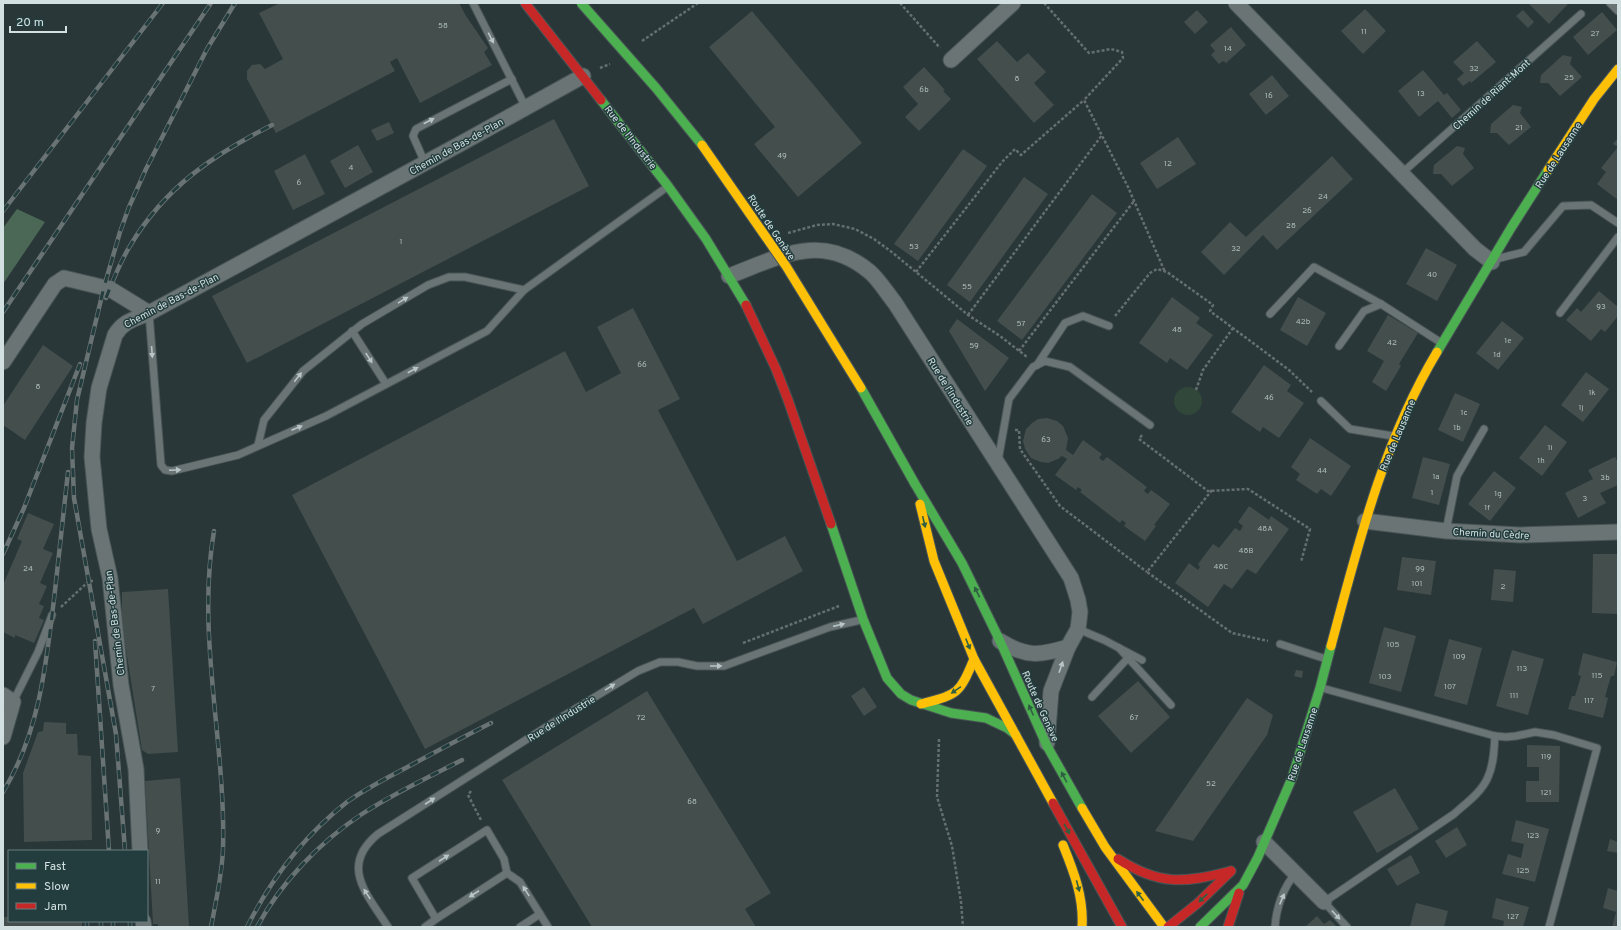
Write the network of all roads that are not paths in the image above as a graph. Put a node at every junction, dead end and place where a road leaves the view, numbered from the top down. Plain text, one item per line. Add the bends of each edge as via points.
1 (473, 3) edge
2 (525, 3) edge
3 (581, 3) edge
4 (1013, 3) edge
5 (1236, 3) edge
6 (1610, 3) edge
7 (1618, 12) edge
8 (1581, 14) dead end
9 (951, 60) road end
10 (1618, 69) edge
11 (583, 76) junction
12 (512, 79) junction
13 (526, 108) junction
14 (425, 163) junction
15 (1402, 173) junction
16 (668, 186) junction
17 (1618, 223) edge
18 (1618, 237) edge
19 (1492, 261) junction
20 (729, 276) junction
21 (524, 290) junction
22 (1381, 304) junction
23 (1560, 312) dead end
24 (149, 313) junction
25 (1270, 314) dead end
26 (1109, 326) road end
27 (352, 331) junction
28 (1442, 343) junction
29 (1339, 346) dead end
30 (3, 362) edge
31 (1036, 365) junction
32 (386, 384) junction
33 (1321, 401) road end
34 (1150, 425) road end
35 (1484, 429) dead end
36 (1396, 436) junction
37 (258, 445) junction
38 (998, 464) junction
39 (916, 484) junction
40 (1365, 521) junction
41 (1616, 529) edge
42 (1446, 531) junction
43 (52, 615) road end
44 (862, 619) junction
45 (1078, 629) junction
46 (1000, 641) junction
47 (1280, 644) road end
48 (1068, 647) junction
49 (1119, 648) junction
50 (1128, 658) junction
51 (974, 659) junction
52 (1328, 659) junction
53 (1142, 660) dead end
54 (1320, 688) junction
55 (1092, 697) dead end
56 (8, 699) edge
57 (921, 704) junction
58 (1171, 705) dead end
59 (1016, 736) junction
60 (1496, 736) junction
61 (3, 737) edge
62 (1047, 746) junction
63 (1028, 758) junction
64 (1264, 842) junction
65 (1105, 847) junction
66 (140, 850) edge
67 (1251, 850) dead end
68 (507, 873) junction
69 (1296, 873) junction
70 (1243, 885) junction
71 (1324, 902) junction
72 (540, 914) junction
73 (436, 919) junction
74 (388, 927) edge
75 (425, 927) edge
76 (520, 927) edge
77 (548, 927) edge
78 (1082, 927) edge
79 (1122, 927) edge
80 (1164, 927) edge
81 (1168, 927) edge
82 (1200, 927) edge
83 (1228, 927) edge
84 (1274, 927) edge
85 (1347, 927) edge
86 (1549, 927) edge

1 -> 12 lane
2 - 11 street, Rue de l'Industrie
3 - 39 street, Route de Genève, bridge via 622,48 698,141 763,230 826,327
4 - 9 street
5 - 15 street
6 - 7 lane
8 - 15 lane, Chemin de Riant-Mont
10 - 19 street, Rue de Lausanne via 1594,99
11 - 13 street, Chemin de Bas-de-Plan
11 - 16 street, Rue de l'Industrie
12 - 13 lane
14 -> 12 lane via 414,140 416,130
13 - 14 street, Chemin de Bas-de-Plan
14 - 24 street, Chemin de Bas-de-Plan
15 - 19 street via 1475,249
16 - 20 street, Rue de l'Industrie
16 - 21 lane
17 - 19 lane via 1591,205 1563,206 1524,252
18 - 23 lane
19 - 28 street, Rue de Lausanne
20 - 38 street, Rue de l'Industrie via 809,249 826,250 856,261 871,273 895,303
20 - 44 street, Rue de l'Industrie via 748,308 778,375 818,485
27 -> 21 lane via 428,285 449,277
32 -> 21 lane via 487,331
22 - 25 lane via 1314,267
22 - 28 lane
22 - 29 lane via 1364,311
24 - 30 street via 110,289 64,278 55,284
24 -> 37 lane via 161,466 172,471 188,468 238,455
24 - 66 street, Chemin de Bas-de-Plan via 129,321 120,327 115,335 99,388 92,458 99,529 110,578 121,685 136,769
26 - 31 lane via 1083,316 1065,323
27 -> 32 lane
37 -> 27 lane via 264,420 303,371
28 - 36 street, Rue de Lausanne via 1427,368
31 - 34 lane via 1045,361 1070,367
31 - 38 lane via 1009,399
37 -> 32 lane via 326,416
33 - 36 lane via 1350,429
35 - 42 lane via 1457,476
36 - 40 street, Rue de Lausanne via 1388,452
38 - 45 street, Rue de l'Industrie via 1071,578 1080,612
46 -> 39 street, Route de Genève via 962,562
39 -> 51 street, Route de Genève via 934,561
40 - 42 street, Chemin du Cèdre
40 - 52 street, Rue de Lausanne
41 - 42 street, Chemin du Cèdre via 1520,535
43 - 56 lane via 38,652
44 - 57 street, Rue de l'Industrie via 887,678 901,694
74 -> 44 lane, Rue de l'Industrie via 362,887 358,868 362,851 378,834 638,671 660,662 724,666 830,627
45 - 48 street, Rue de l'Industrie
45 - 49 lane
46 - 48 street via 1014,649 1036,654
62 -> 46 street, Route de Genève
47 - 52 lane
62 -> 48 street, Rue de l'Industrie via 1051,691
49 - 50 lane
49 - 53 lane
50 - 55 lane
50 - 58 lane
51 -> 57 street via 960,689 943,698
51 - 59 street, Route de Genève
52 - 54 street, Rue de Lausanne
54 - 60 lane
54 - 64 street, Rue de Lausanne via 1292,778
56 - 61 street
57 - 59 street, Rue de l'Industrie via 951,713 986,718 997,722
59 - 63 street, Route de Genève
60 - 71 lane via 1489,776 1483,787 1471,799 1454,814
60 - 86 lane via 1516,736 1535,732 1597,748
65 -> 62 street, Route de Genève
63 -> 78 street via 1073,869 1083,904
63 -> 79 street, Route de Genève
64 - 67 street
64 - 69 street
64 - 70 street, Rue de Lausanne
80 -> 65 street, Route de Genève
65 -> 81 street via 1132,869 1168,881 1208,877 1234,868 1198,903
72 -> 68 lane via 520,882
68 -> 73 lane
73 -> 68 lane via 412,878 487,830 504,859
69 - 71 street
84 -> 69 lane via 1276,913 1290,880
70 - 82 street, Rue de Lausanne
70 - 83 street
71 -> 85 lane
72 - 76 lane
72 - 77 lane
73 - 75 lane

